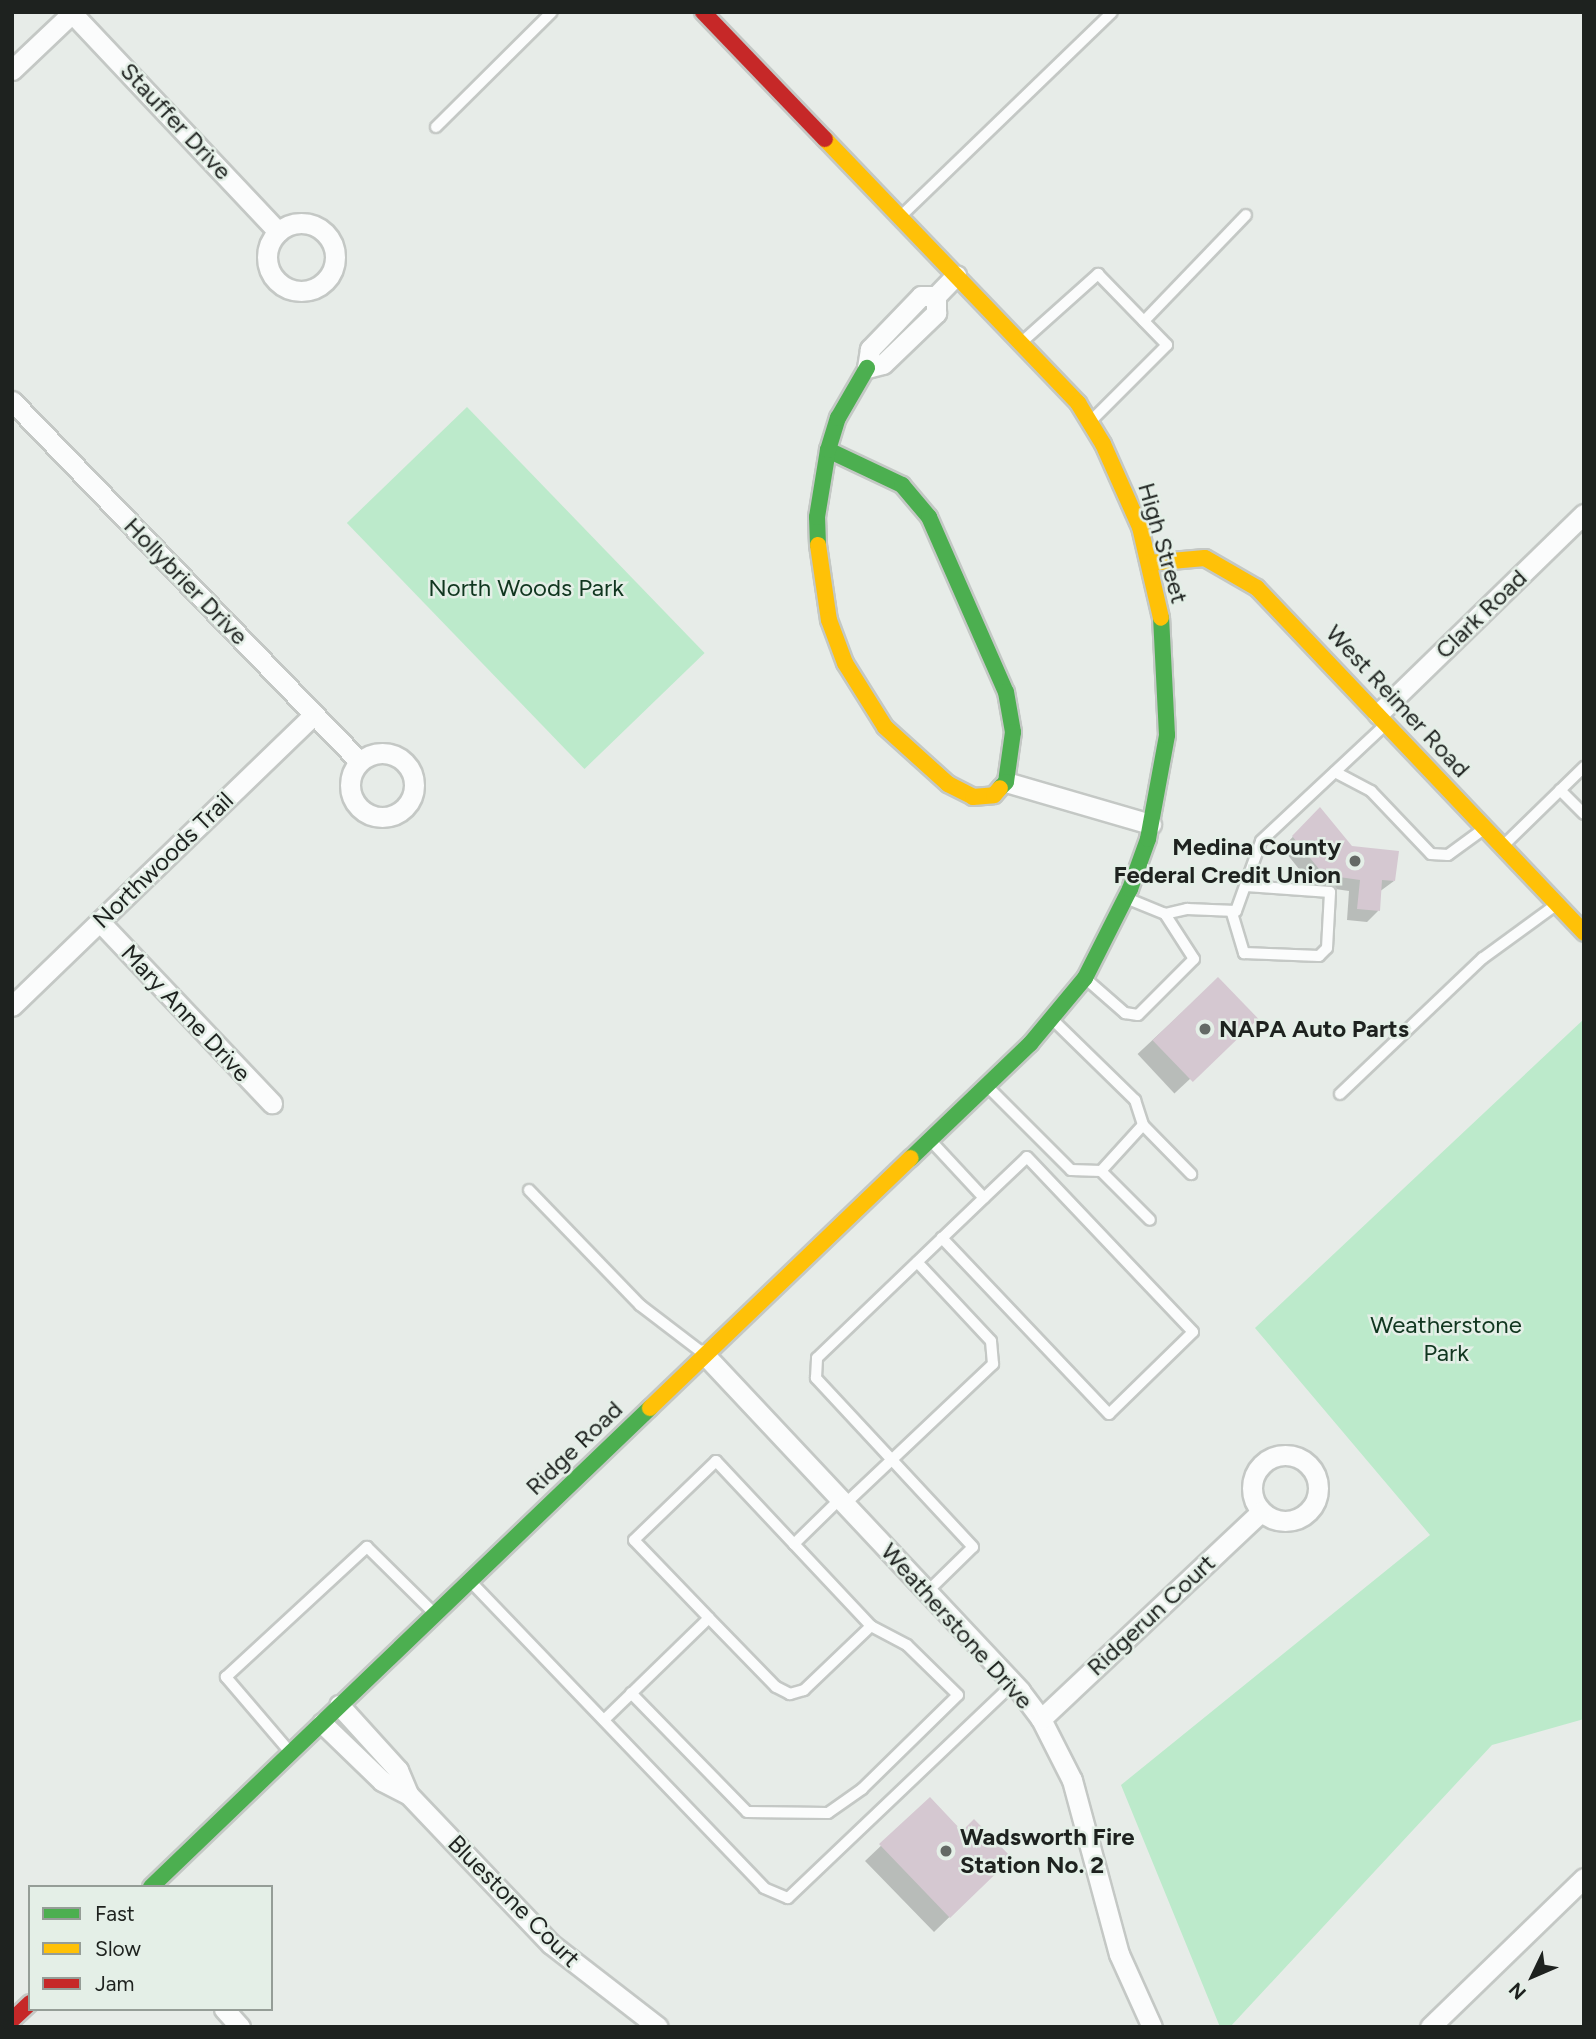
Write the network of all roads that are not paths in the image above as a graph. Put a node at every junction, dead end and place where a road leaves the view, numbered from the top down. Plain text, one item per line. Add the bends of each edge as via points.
1 (552, 12) edge
2 (703, 12) edge
3 (1112, 12) edge
4 (71, 13) edge
5 (12, 70) edge
6 (436, 127) dead end
7 (1245, 215) dead end
8 (900, 217) junction
9 (278, 232) dead end
10 (957, 275) junction
11 (1144, 321) junction
12 (1022, 342) junction
13 (867, 368) joint
14 (12, 401) edge
15 (1091, 422) junction
16 (828, 450) junction
17 (1584, 514) edge
18 (1149, 563) junction
19 (314, 713) junction
20 (1382, 718) junction
21 (360, 762) dead end
22 (1584, 767) edge
23 (1335, 772) junction
24 (1006, 782) junction
25 (1560, 790) junction
26 (1584, 814) edge
27 (1151, 824) junction
28 (1485, 828) junction
29 (1502, 846) junction
30 (1246, 886) junction
31 (1126, 898) junction
32 (1557, 904) junction
33 (1232, 913) junction
34 (1165, 914) junction
35 (100, 922) junction
36 (1584, 932) edge
37 (1085, 978) junction
38 (12, 1006) edge
39 (1051, 1019) junction
40 (1030, 1044) joint
41 (987, 1085) junction
42 (1340, 1094) dead end
43 (272, 1103) dead end
44 (1143, 1125) junction
45 (929, 1140) junction
46 (1101, 1171) junction
47 (1191, 1174) dead end
48 (529, 1190) dead end
49 (984, 1198) junction
50 (1150, 1220) dead end
51 (942, 1238) junction
52 (918, 1262) junction
53 (704, 1354) junction
54 (892, 1460) junction
55 (843, 1502) junction
56 (1261, 1512) dead end
57 (794, 1544) junction
58 (470, 1580) junction
59 (927, 1592) junction
60 (435, 1614) junction
61 (709, 1618) junction
62 (871, 1626) junction
63 (1013, 1684) junction
64 (631, 1693) junction
65 (340, 1706) junction
66 (1041, 1719) junction
67 (604, 1720) junction
68 (322, 1723) junction
69 (291, 1753) junction
70 (408, 1794) junction
71 (1584, 1878) edge
72 (153, 1885) edge
73 (28, 2005) edge
74 (225, 2011) edge
75 (12, 2020) edge
76 (240, 2027) edge
77 (658, 2027) edge
78 (1152, 2027) edge
79 (1430, 2027) edge

1 - 6 lane
2 - 8 main road, High Street
3 - 8 lane
4 - 5 street
4 - 9 street, Stauffer Drive
7 - 11 lane
8 - 10 main road, High Street
10 - 12 main road, High Street
10 - 13 street via 936,296 921,296 870,349
11 - 12 lane via 1098,274
11 - 15 lane via 1167,345
12 - 15 main road, High Street
13 - 16 main road via 838,418
14 - 19 street, Hollybrier Drive
15 - 18 main road, High Street via 1125,486
16 - 24 main road via 902,485 929,517 1006,692 1013,732
16 - 24 main road via 817,517 818,557 829,620 845,663 885,727 948,784 973,797 994,794
17 - 20 street, Clark Road
18 - 20 main road, West Reimer Road via 1205,558 1231,569 1303,633
18 - 27 main road, High Street via 1164,629 1168,682 1167,735
19 - 21 street, Hollybrier Drive
19 - 35 street, Northwoods Trail
20 - 23 lane
20 - 28 main road, West Reimer Road
22 - 25 lane
23 - 28 lane via 1371,790 1431,854 1448,855
23 - 30 lane via 1261,841 1252,855
24 - 27 street
25 - 26 lane
25 - 29 lane
27 - 31 main road, High Street
28 - 29 main road, West Reimer Road
29 - 32 main road, West Reimer Road
30 - 33 lane via 1241,904
30 - 33 lane via 1330,892 1327,948 1319,956 1244,953
31 - 34 lane
31 - 37 main road, High Street
32 - 36 main road, West Reimer Road
32 - 42 lane via 1483,958
33 - 34 lane via 1195,909
34 - 37 lane via 1194,959 1138,1015 1125,1013
35 - 38 street, Northwoods Trail
35 - 43 street, Mary Anne Drive
37 - 39 main road, High Street
39 - 40 main road, High Street
39 - 44 lane via 1135,1100
40 - 41 main road, Ridge Road
41 - 45 main road, Ridge Road
41 - 46 lane via 1071,1170
44 - 46 lane
44 - 47 lane
45 - 49 lane
45 - 53 main road, Ridge Road
46 - 50 lane
48 - 53 lane via 640,1305
49 - 51 lane
49 - 51 lane via 1027,1157 1193,1332 1109,1414
51 - 52 lane
52 - 54 lane via 991,1341 993,1364
52 - 54 lane via 817,1358 816,1378
53 - 55 street, Weatherstone Drive
53 - 58 main road, Ridge Road
54 - 55 lane
54 - 59 lane via 973,1547
55 - 57 lane
55 - 59 street, Weatherstone Drive
56 - 66 street, Ridgerun Court
57 - 61 lane via 716,1461 634,1540
57 - 62 lane
58 - 60 main road, Ridge Road
58 - 67 lane
59 - 63 street, Weatherstone Drive
60 - 65 main road, Ridge Road
60 - 69 lane via 367,1546 226,1677
61 - 62 lane via 776,1687 790,1695 804,1690
61 - 64 lane
62 - 64 lane via 907,1645 958,1695 862,1789 828,1813 747,1812
63 - 66 street, Weatherstone Drive
63 - 67 lane via 788,1898 764,1888
64 - 67 lane
65 - 68 main road, Ridge Road
65 - 70 street, Bluestone Court via 398,1770
66 - 78 street, Weatherstone Drive via 1072,1780 1119,1954
68 - 69 main road, Ridge Road
68 - 70 street, Bluestone Court via 382,1781
69 - 72 main road, Ridge Road
70 - 77 street, Bluestone Court via 551,1944
71 - 79 street
73 - 75 main road
74 - 76 street

